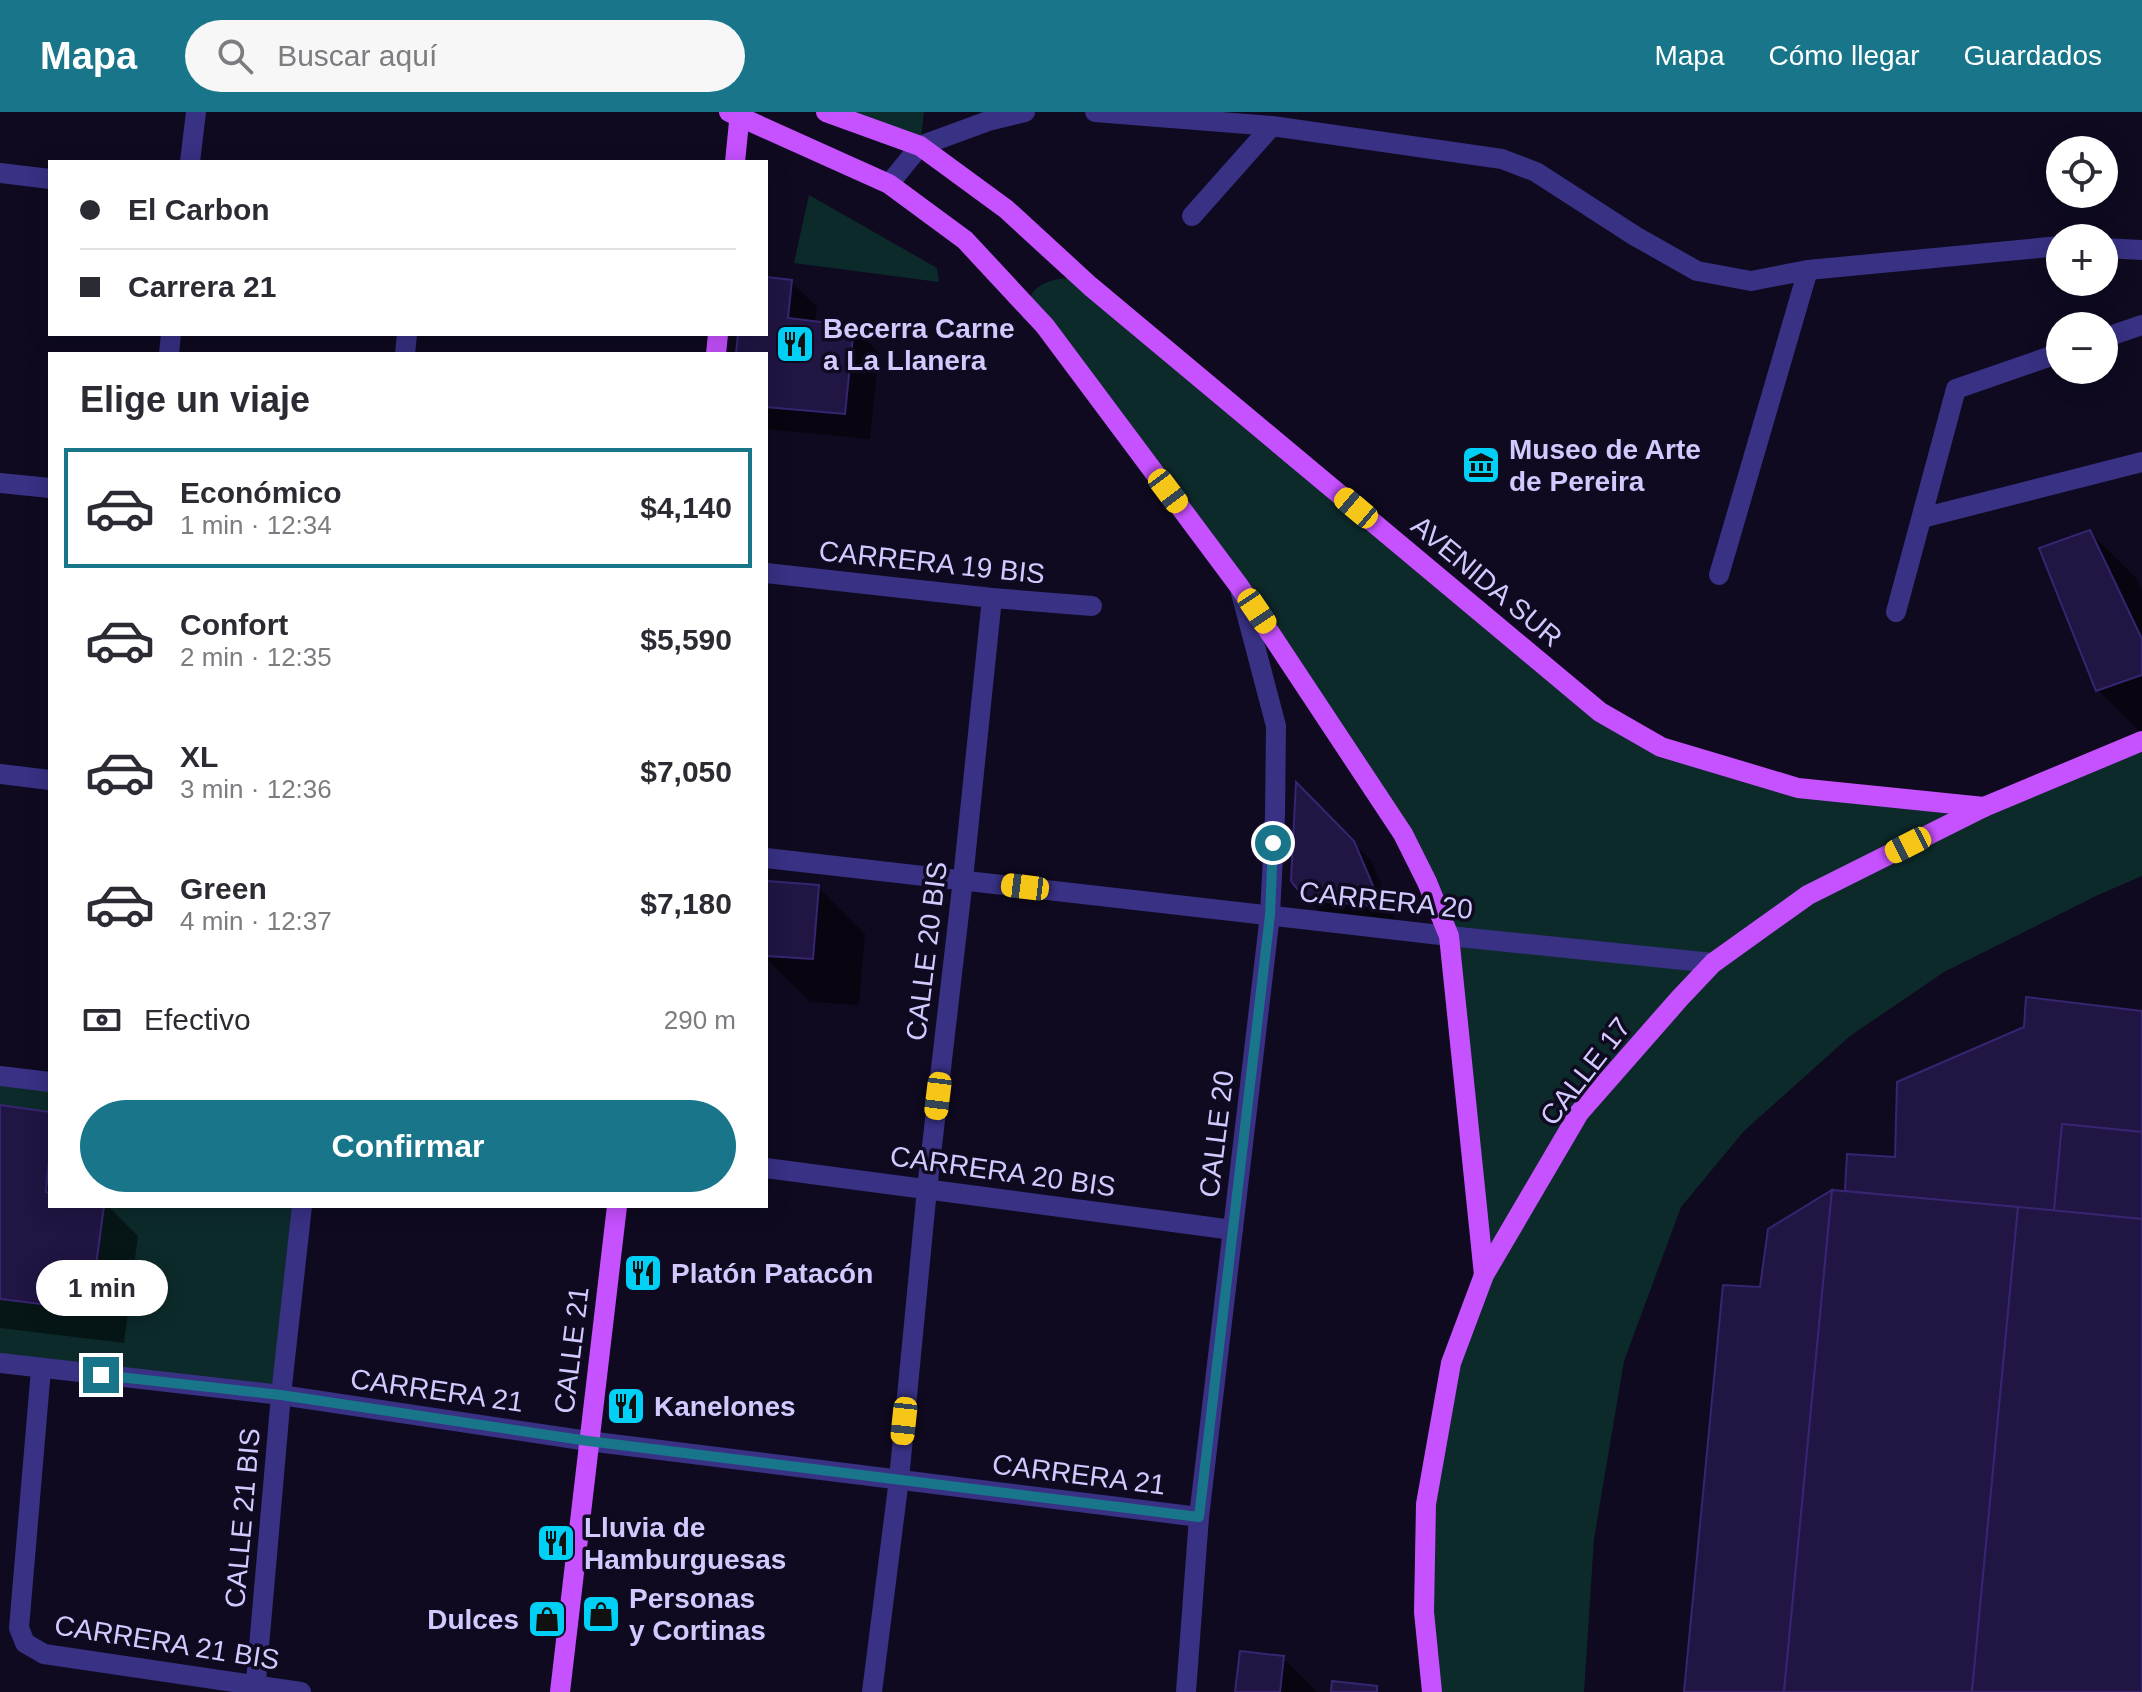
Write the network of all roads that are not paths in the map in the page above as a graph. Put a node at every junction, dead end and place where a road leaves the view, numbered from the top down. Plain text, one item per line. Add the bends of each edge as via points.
1 (196, 112) edge
2 (729, 112) edge
3 (740, 112) edge
4 (826, 112) edge
5 (1025, 112) edge
6 (1095, 112) edge
7 (1272, 126) junction
8 (920, 146) junction
9 (190, 160) edge
10 (735, 160) edge
11 (0, 173) edge
12 (48, 179) edge
13 (889, 184) junction
14 (1192, 216) dead end
15 (2046, 247) edge
16 (2118, 249) edge
17 (2142, 250) edge
18 (1808, 270) junction
19 (2142, 325) edge
20 (2118, 333) edge
21 (2046, 358) edge
22 (2142, 462) edge
23 (0, 483) edge
24 (48, 488) edge
25 (1922, 518) junction
26 (768, 573) edge
27 (1719, 575) dead end
28 (1239, 586) junction
29 (992, 598) junction
30 (1092, 606) dead end
31 (1896, 612) dead end
32 (2142, 741) edge
33 (0, 774) edge
34 (48, 780) edge
35 (1984, 807) junction
36 (768, 858) edge
37 (963, 879) junction
38 (1270, 915) junction
39 (1449, 936) junction
40 (1713, 963) junction
41 (0, 1076) edge
42 (48, 1082) edge
43 (768, 1168) edge
44 (927, 1189) junction
45 (302, 1208) edge
46 (617, 1208) edge
47 (1233, 1230) junction
48 (1484, 1275) junction
49 (0, 1363) edge
50 (41, 1369) junction
51 (281, 1395) junction
52 (588, 1441) junction
53 (899, 1479) junction
54 (1199, 1517) junction
55 (255, 1689) edge
56 (301, 1692) edge
57 (560, 1692) edge
58 (872, 1692) edge
59 (1186, 1692) edge
60 (1432, 1692) edge

1 - 9 street
2 - 13 main road
3 - 10 main road, bridge
4 - 8 main road, AVENIDA SUR
5 - 8 street
6 - 7 street
7 - 14 street
7 - 18 street via 1502,159 1536,172 1697,271 1751,281
8 - 13 street
8 - 35 main road, AVENIDA SUR via 1006,209 1090,286 1600,712 1661,747 1798,788
11 - 12 street
13 - 28 main road via 965,240 1045,326
15 - 18 street
16 - 17 street
18 - 27 street
19 - 20 street
21 - 25 street via 1956,389
22 - 25 street
23 - 24 street
25 - 31 street
26 - 29 street, CARRERA 19 BIS
28 - 38 street, CALLE 20 via 1276,726
28 - 39 main road via 1403,834
29 - 30 street, CARRERA 19 BIS
29 - 37 street, CALLE 20 BIS
32 - 35 main road, CALLE 17
33 - 34 street
35 - 40 main road, CALLE 17 via 1808,895
36 - 37 street, CARRERA 20
37 - 38 street, CARRERA 20
37 - 44 street, CALLE 20 BIS
38 - 39 street, CARRERA 20
38 - 47 street, CALLE 20
39 - 40 street, CARRERA 20
39 - 48 main road
40 - 48 main road, CALLE 17 via 1579,1113
41 - 42 street
43 - 44 street, CARRERA 20 BIS
44 - 47 street, CARRERA 20 BIS
44 - 53 street, CALLE 20 BIS
45 - 51 street, CALLE 21 BIS
46 - 52 main road, CALLE 21
47 - 54 street, CALLE 20
48 - 60 main road, CALLE 17 via 1451,1363 1426,1504 1424,1612
49 - 50 street, CARRERA 21
50 - 51 street, CARRERA 21
50 - 55 street, CARRERA 21 BIS via 19,1628 25,1643 44,1654
51 - 52 street, CARRERA 21
51 - 55 street, CALLE 21 BIS
52 - 53 street, CARRERA 21
52 - 57 main road, CALLE 21
53 - 54 street, CARRERA 21
53 - 58 street, CALLE 20 BIS
54 - 59 street, CALLE 20
55 - 56 street, CARRERA 21 BIS

